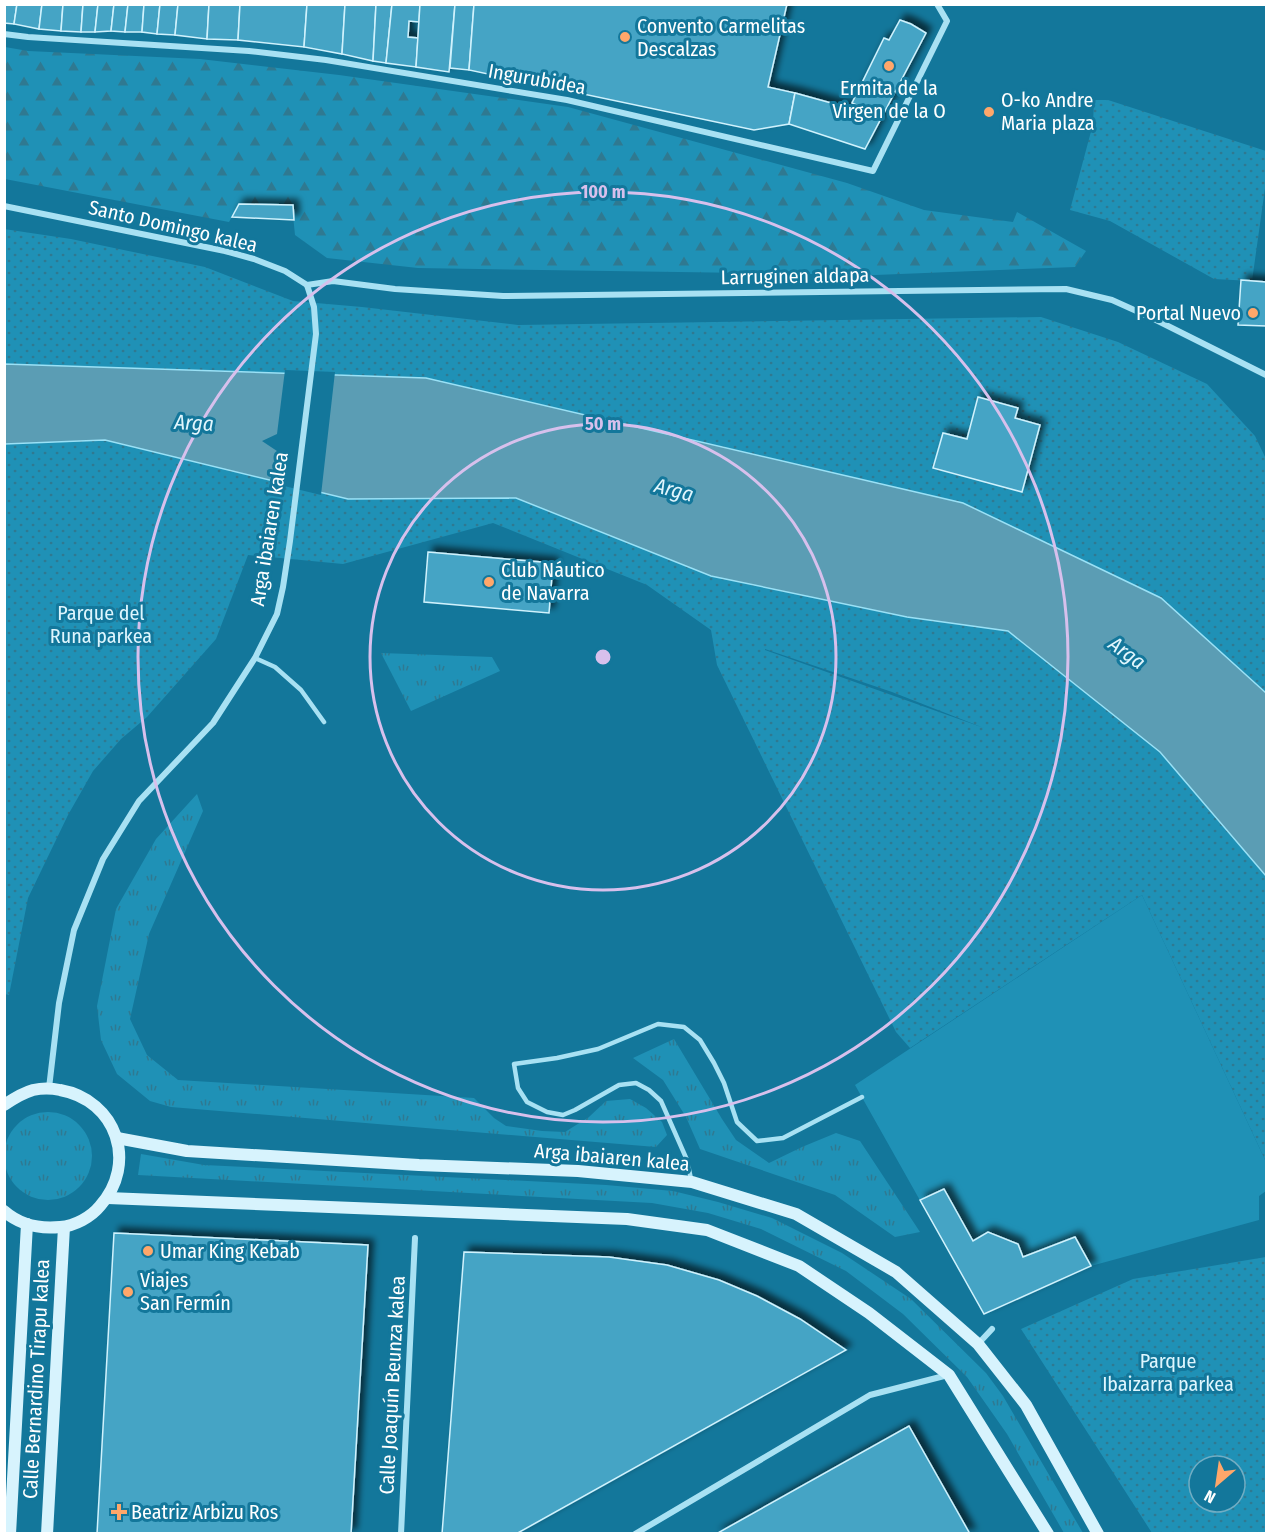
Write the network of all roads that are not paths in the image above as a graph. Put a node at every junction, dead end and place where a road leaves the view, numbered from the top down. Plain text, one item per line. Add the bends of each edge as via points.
1 (937, 4) edge
2 (4, 34) edge
3 (4, 206) edge
4 (307, 285) junction
5 (1266, 375) edge
6 (255, 658) junction
7 (324, 722) dead end
8 (49, 1088) junction
9 (862, 1097) dead end
10 (4, 1105) edge
11 (117, 1138) junction
12 (692, 1182) junction
13 (108, 1198) junction
14 (4, 1211) edge
15 (27, 1224) junction
16 (64, 1227) junction
17 (415, 1238) dead end
18 (992, 1329) dead end
19 (978, 1344) junction
20 (949, 1374) junction
21 (10, 1533) edge
22 (47, 1533) edge
23 (401, 1533) edge
24 (635, 1533) edge
25 (1048, 1533) edge
26 (1098, 1533) edge

1 - 2 street, Ingurubidea via 947,21 873,171 567,100 326,60
3 - 4 street, Santo Domingo kalea via 225,251 254,259
4 - 5 street, Larruginen aldapa via 333,281 503,296 1066,290 1112,300
4 - 6 street, Arga ibaiaren kalea via 316,334 290,540 278,614
6 - 7 lane via 275,667 301,690
6 - 8 street, Arga ibaiaren kalea via 213,723 139,801 102,859 74,930 59,1003
8 - 10 street via 33,1090
8 - 11 street via 72,1092 92,1102 107,1118
9 - 12 lane via 783,1138 757,1140 737,1122 724,1083 700,1040 684,1027 658,1024 598,1049 514,1065 518,1088 527,1102 546,1112 563,1115 619,1085 636,1083 649,1090 661,1101 687,1160
11 - 12 street, Arga ibaiaren kalea via 187,1151 578,1171
11 - 13 street via 117,1179
12 - 19 street, Arga ibaiaren kalea via 796,1214 896,1272
13 - 16 street via 81,1221
13 - 20 street via 627,1219 706,1230 799,1266 870,1313
14 - 15 street
15 - 16 street
15 - 21 street, Calle Bernardino Tirapu kalea
16 - 22 street, Calle Bernardino Tirapu kalea
17 - 23 street, Calle Joaquín Beunza kalea
18 - 19 street
19 - 26 street, Arga ibaiaren kalea via 1026,1405
20 - 24 street via 870,1395
20 - 25 street

